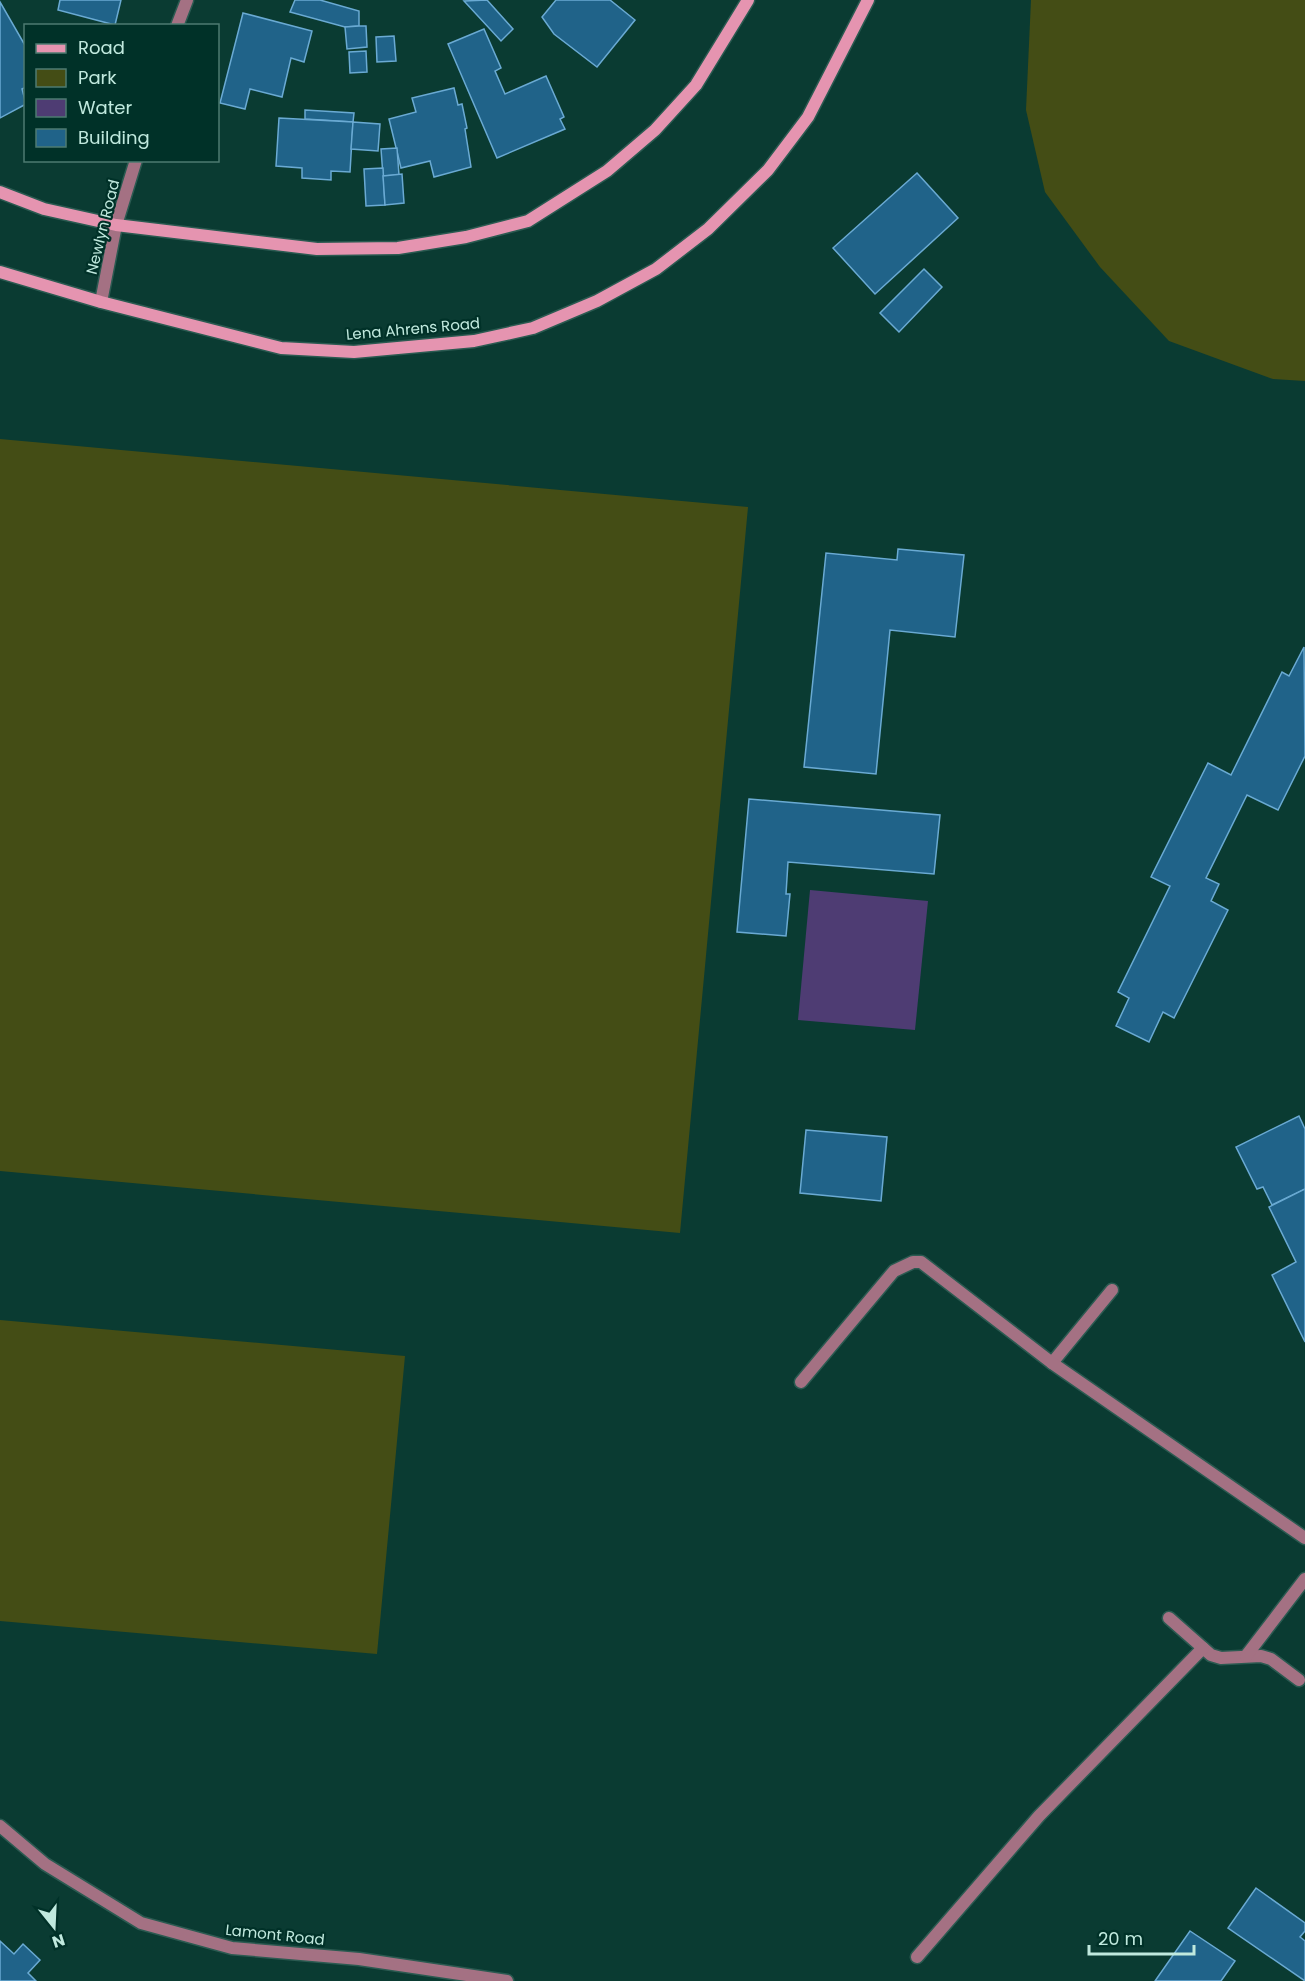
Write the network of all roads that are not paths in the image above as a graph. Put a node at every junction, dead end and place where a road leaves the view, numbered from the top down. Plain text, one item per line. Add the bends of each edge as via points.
1 (187, 0) edge
2 (748, 0) edge
3 (868, 0) edge
4 (178, 24) edge
5 (135, 162) edge
6 (0, 192) edge
7 (117, 225) junction
8 (0, 272) edge
9 (101, 302) junction
10 (1112, 1290) dead end
11 (1052, 1363) junction
12 (801, 1382) dead end
13 (1305, 1538) edge
14 (1305, 1579) edge
15 (1169, 1618) dead end
16 (1203, 1648) junction
17 (1246, 1656) junction
18 (1299, 1680) dead end
19 (0, 1826) edge
20 (917, 1957) dead end
21 (507, 1981) edge

1 - 4 street
2 - 7 main road via 696,86 655,130 607,171 528,221 466,237 398,248 317,249
3 - 9 main road, Lena Ahrens Road via 808,117 768,170 708,229 656,269 597,301 532,328 474,341 354,352 280,348
5 - 7 street, Newlyn Road
6 - 7 main road via 44,209
7 - 9 street, Newlyn Road
8 - 9 main road, Lena Ahrens Road
10 - 11 street
11 - 12 street via 930,1267 913,1262 894,1271
11 - 13 street
14 - 17 street
15 - 16 street
16 - 17 street via 1221,1658
16 - 20 street via 1039,1816
17 - 18 street via 1271,1659
19 - 21 street, Lamont Road via 45,1864 141,1923 231,1948 359,1959

